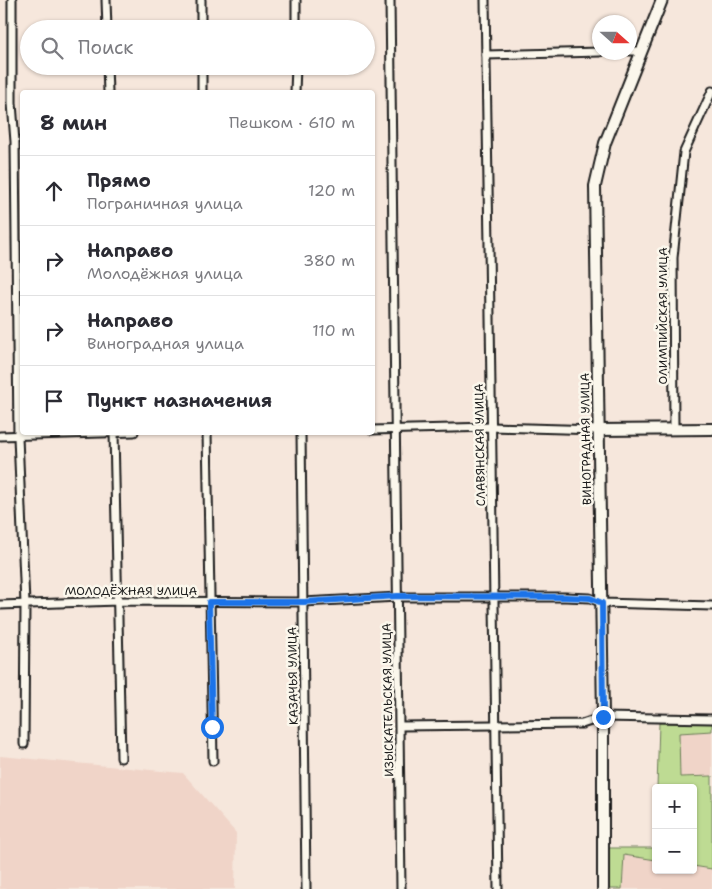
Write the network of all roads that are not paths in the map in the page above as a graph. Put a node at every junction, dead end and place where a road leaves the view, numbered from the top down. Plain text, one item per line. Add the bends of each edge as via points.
1 (12, 0) edge
2 (106, 0) edge
3 (201, 0) edge
4 (296, 0) edge
5 (390, 0) edge
6 (485, 0) edge
7 (662, 0) edge
8 (107, 20) edge
9 (201, 20) edge
10 (296, 20) edge
11 (637, 51) edge
12 (642, 51) junction
13 (592, 52) edge
14 (486, 55) junction
15 (107, 75) edge
16 (202, 75) edge
17 (296, 75) edge
18 (108, 90) edge
19 (202, 90) edge
20 (296, 90) edge
21 (712, 91) edge
22 (492, 428) junction
23 (674, 428) junction
24 (712, 429) edge
25 (375, 430) edge
26 (396, 430) junction
27 (598, 430) junction
28 (66, 435) edge
29 (114, 435) edge
30 (207, 435) edge
31 (301, 435) edge
32 (0, 436) edge
33 (18, 437) junction
34 (398, 596) junction
35 (493, 598) junction
36 (118, 601) junction
37 (209, 602) junction
38 (304, 602) junction
39 (602, 603) junction
40 (25, 604) junction
41 (0, 605) edge
42 (712, 606) edge
43 (603, 717) junction
44 (712, 719) edge
45 (496, 724) junction
46 (400, 726) junction
47 (24, 744) dead end
48 (121, 758) dead end
49 (213, 761) dead end
50 (306, 889) edge
51 (401, 889) edge
52 (498, 889) edge
53 (603, 889) edge

1 - 33 street
2 - 8 street
3 - 9 street
4 - 10 street
5 - 26 street, ИЗЫСКАТЕЛЬСКАЯ УЛИЦА
6 - 14 street, СЛАВЯНСКАЯ УЛИЦА
7 - 12 street, ВИНОГРАДНАЯ УЛИЦА
11 - 12 street
12 - 27 street, ВИНОГРАДНАЯ УЛИЦА via 605,143 595,186
13 - 14 street
14 - 22 street, СЛАВЯНСКАЯ УЛИЦА
15 - 18 street
16 - 19 street
17 - 20 street
21 - 23 street, ОЛИМПИЙСКАЯ УЛИЦА via 684,152 673,258
22 - 26 street
22 - 27 street
22 - 35 street, СЛАВЯНСКАЯ УЛИЦА
23 - 24 street
23 - 27 street
25 - 26 street
26 - 34 street, ИЗЫСКАТЕЛЬСКАЯ УЛИЦА
27 - 39 street, ВИНОГРАДНАЯ УЛИЦА
28 - 33 street
29 - 36 street
30 - 37 street
31 - 38 street, КАЗАЧЬЯ УЛИЦА
32 - 33 street
33 - 40 street
34 - 35 street, МОЛОДЁЖНАЯ УЛИЦА
34 - 38 street, МОЛОДЁЖНАЯ УЛИЦА
34 - 46 street, ИЗЫСКАТЕЛЬСКАЯ УЛИЦА
35 - 39 street, МОЛОДЁЖНАЯ УЛИЦА via 590,598
35 - 45 street, СЛАВЯНСКАЯ УЛИЦА
36 - 37 street, МОЛОДЁЖНАЯ УЛИЦА
36 - 40 street, МОЛОДЁЖНАЯ УЛИЦА
36 - 48 street
37 - 38 street, МОЛОДЁЖНАЯ УЛИЦА
37 - 49 street
38 - 50 street, КАЗАЧЬЯ УЛИЦА
39 - 42 street, МОЛОДЁЖНАЯ УЛИЦА
39 - 43 street, ВИНОГРАДНАЯ УЛИЦА
40 - 41 street, МОЛОДЁЖНАЯ УЛИЦА
40 - 47 street
43 - 44 street
43 - 45 street via 582,724
43 - 53 street, ВИНОГРАДНАЯ УЛИЦА
45 - 46 street
45 - 52 street, СЛАВЯНСКАЯ УЛИЦА
46 - 51 street, ИЗЫСКАТЕЛЬСКАЯ УЛИЦА

